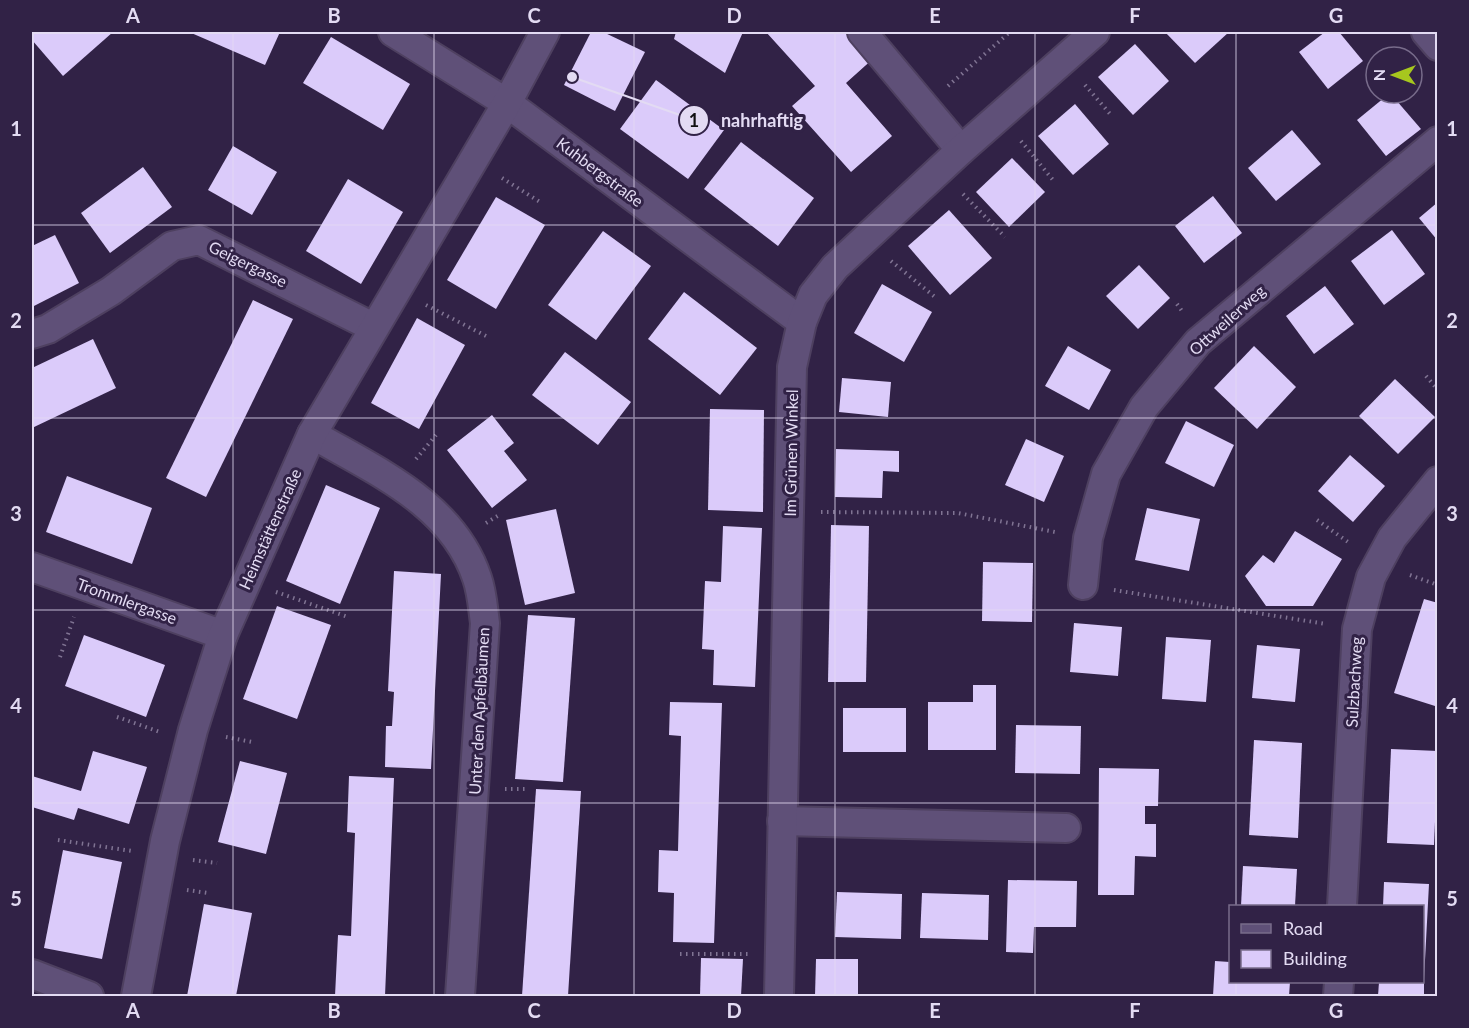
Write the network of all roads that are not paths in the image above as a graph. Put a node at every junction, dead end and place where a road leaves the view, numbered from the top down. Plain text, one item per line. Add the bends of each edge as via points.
1 (393, 32) edge
2 (544, 32) edge
3 (862, 32) edge
4 (1095, 32) edge
5 (1426, 32) edge
6 (1437, 46) edge
7 (507, 103) junction
8 (1437, 141) edge
9 (961, 150) junction
10 (802, 322) junction
11 (373, 327) junction
12 (32, 334) edge
13 (312, 434) junction
14 (1437, 481) edge
15 (32, 567) edge
16 (1083, 585) road end
17 (223, 635) junction
18 (782, 821) junction
19 (1066, 828) dead end
20 (1342, 905) edge
21 (32, 974) edge
22 (89, 996) edge
23 (136, 996) edge
24 (460, 996) edge
25 (779, 996) edge

1 - 7 street, Kuhbergstraße
2 - 7 street, Heimstättenstraße
3 - 9 street
4 - 9 street, Im Grünen Winkel
5 - 6 street
7 - 10 street, Kuhbergstraße
7 - 11 street, Heimstättenstraße
8 - 16 street, Ottweilerweg via 1198,342 1144,406 1106,474 1088,538
9 - 10 street, Im Grünen Winkel via 835,267 813,295
10 - 18 street, Im Grünen Winkel via 792,367
11 - 12 street, Geigergasse via 199,240 171,246 111,291 48,329
11 - 13 street, Heimstättenstraße
13 - 17 street, Heimstättenstraße
13 - 24 street, Unter den Apfelbäumen via 407,489 438,514 477,578 485,623
14 - 20 street, Sulzbachweg via 1378,562 1357,629
15 - 17 street, Trommlergasse
17 - 23 street, Heimstättenstraße via 190,742 162,856
18 - 19 street
18 - 25 street, Im Grünen Winkel
21 - 22 street

